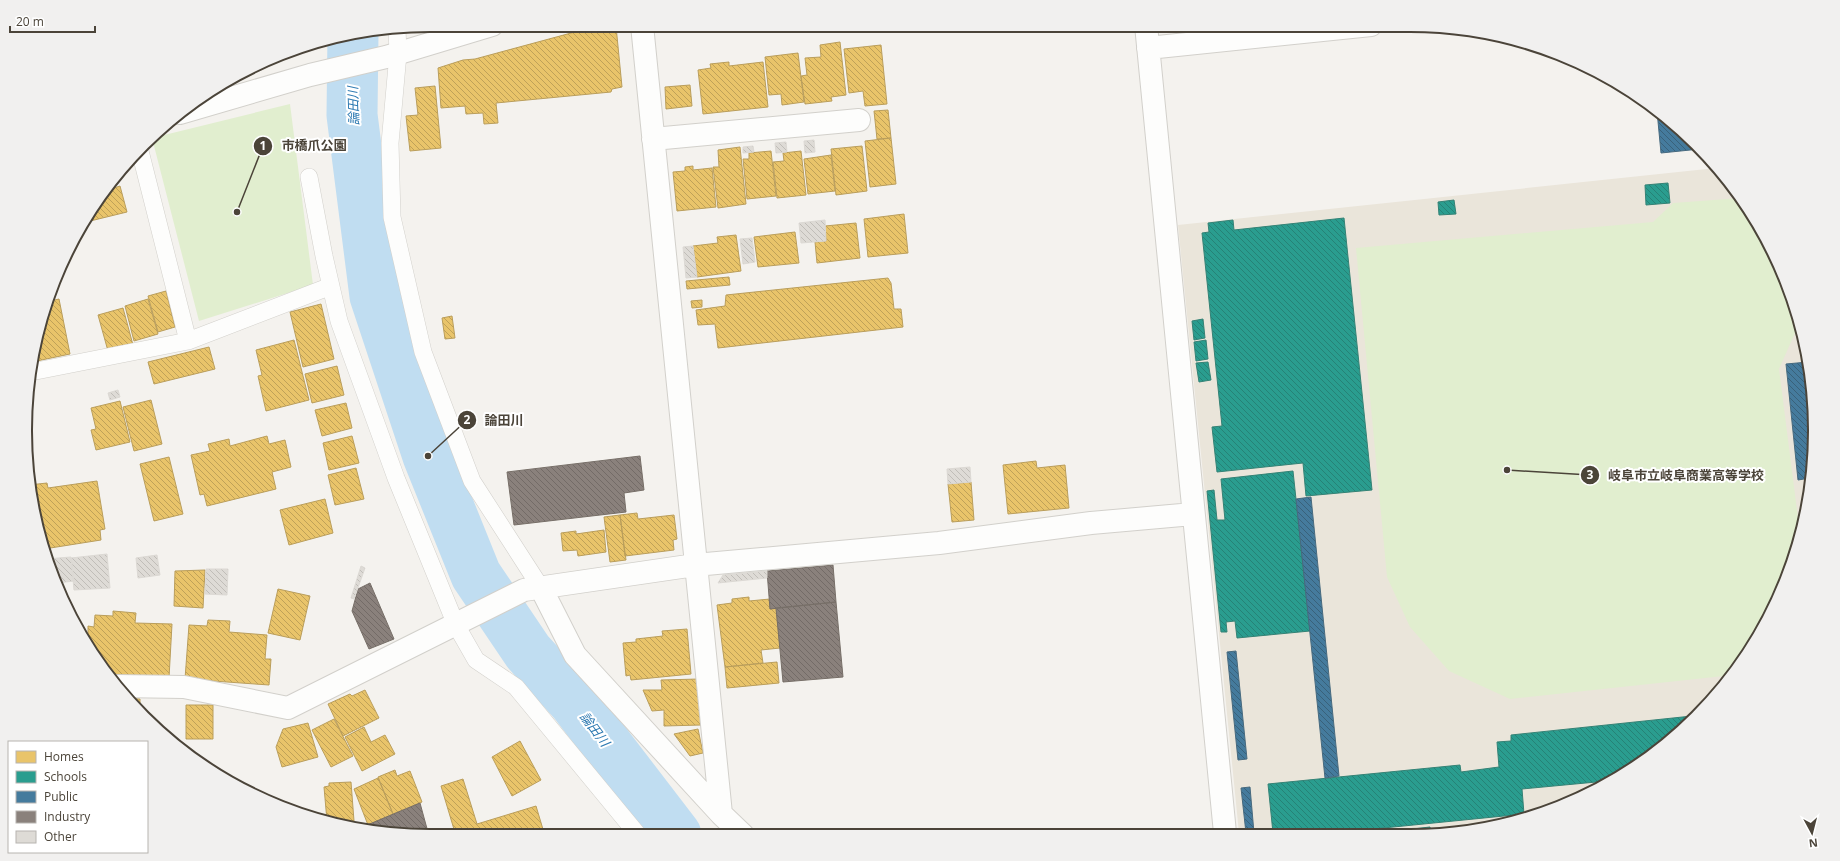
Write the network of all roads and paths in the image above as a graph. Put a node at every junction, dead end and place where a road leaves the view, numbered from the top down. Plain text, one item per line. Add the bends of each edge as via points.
1 (469, 32) edge
2 (643, 32) edge
3 (1147, 32) edge
4 (1303, 32) edge
5 (396, 34) edge
6 (1148, 48) junction
7 (392, 55) junction
8 (196, 108) edge
9 (859, 120) dead end
10 (653, 139) junction
11 (141, 157) edge
12 (308, 177) dead end
13 (331, 286) junction
14 (188, 341) junction
15 (36, 371) edge
16 (1193, 514) junction
17 (695, 565) junction
18 (532, 589) junction
19 (463, 622) junction
20 (125, 686) edge
21 (721, 814) junction
22 (633, 829) edge
23 (737, 829) edge
24 (1225, 829) edge

1 - 7 street
2 - 10 street
3 - 6 street
4 - 6 street
5 - 7 lane
6 - 16 street
7 - 8 street via 310,75
7 - 18 lane via 392,217 423,352 472,481
9 - 10 street
10 - 17 street
11 - 14 lane
12 - 13 lane
13 - 14 lane
13 - 19 lane via 340,321 393,471
14 - 15 lane
16 - 17 street
16 - 24 street
17 - 18 street
17 - 21 street
18 - 19 street
18 - 21 street via 575,656
19 - 20 street via 288,708 184,687
19 - 22 lane via 476,660 516,687
21 - 23 street

